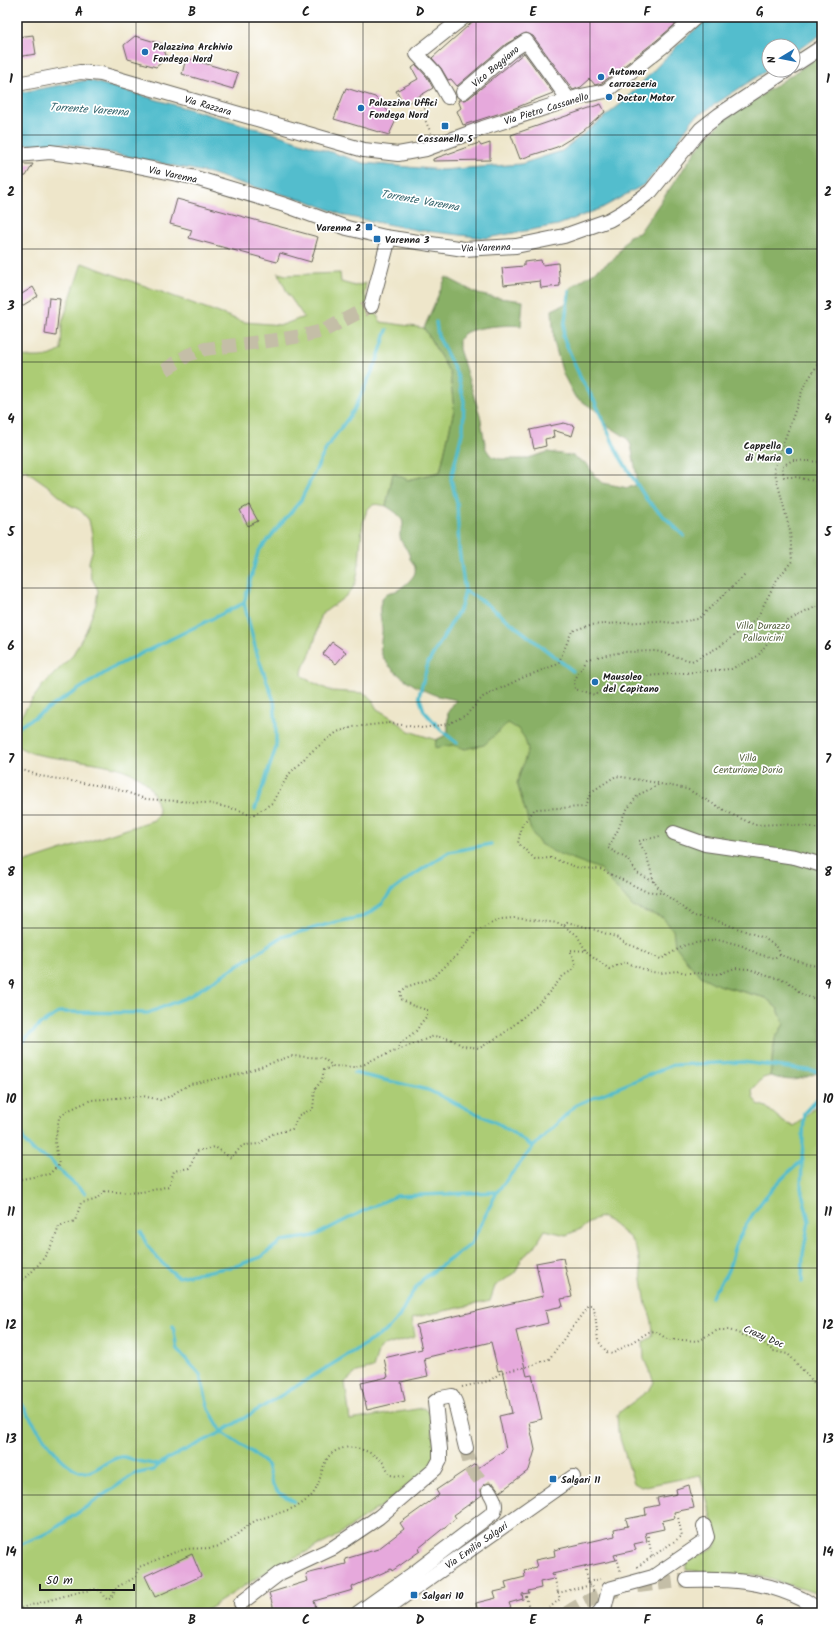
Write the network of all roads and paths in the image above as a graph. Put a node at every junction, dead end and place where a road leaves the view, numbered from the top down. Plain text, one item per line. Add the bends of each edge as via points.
1 (464, 17) edge
2 (696, 17) edge
3 (822, 47) edge
4 (801, 61) edge
5 (775, 78) edge
6 (17, 84) edge
7 (463, 92) dead end
8 (448, 97) joint
9 (569, 100) junction
10 (437, 145) junction
11 (398, 154) joint
12 (17, 155) edge
13 (389, 238) junction
14 (371, 306) dead end
15 (822, 358) edge
16 (822, 462) edge
17 (822, 483) edge
18 (745, 575) dead end
19 (822, 604) edge
20 (17, 768) edge
21 (660, 784) junction
22 (822, 830) edge
23 (674, 833) joint
24 (822, 865) edge
25 (654, 882) junction
26 (663, 893) junction
27 (564, 926) junction
28 (586, 951) junction
29 (780, 955) junction
30 (822, 967) edge
31 (822, 998) edge
32 (398, 1050) junction
33 (333, 1066) junction
34 (17, 1180) edge
35 (17, 1285) edge
36 (462, 1387) dead end
37 (822, 1389) edge
38 (466, 1448) tunnel mouth
39 (409, 1476) dead end
40 (573, 1477) dead end
41 (489, 1491) tunnel mouth
42 (678, 1517) dead end
43 (704, 1526) dead end
44 (648, 1536) dead end
45 (652, 1557) junction
46 (617, 1558) dead end
47 (585, 1567) dead end
48 (636, 1568) dead end
49 (626, 1572) dead end
50 (554, 1575) dead end
51 (601, 1579) dead end
52 (687, 1580) tunnel mouth
53 (588, 1582) junction
54 (558, 1593) junction
55 (526, 1596) dead end
56 (241, 1603) dead end
57 (17, 1609) edge
58 (358, 1613) edge
59 (380, 1613) edge
60 (530, 1613) edge
61 (542, 1613) edge
62 (599, 1613) edge
63 (822, 1613) edge

1 - 8 street via 417,54 434,72
2 - 9 street, Via Pietro Cassanello via 606,91
3 - 4 street
5 - 13 street, Via Varenna via 701,129 651,192 609,220 564,236 516,246 464,249
6 - 11 street, Via Razzara via 80,72 101,74 364,150
7 - 9 street, Vico Boggiano via 526,41
8 - 10 path via 421,111
9 - 10 street, Via Pietro Cassanello
10 - 11 street, Via Pietro Cassanello
12 - 13 street, Via Varenna via 50,152 108,160 192,177 284,205 347,228
13 - 14 street
15 - 19 path via 804,386 774,469 790,531 792,561 776,581 757,618 719,647 692,660 656,651 622,652 587,659 574,681 574,690 595,695 613,681 628,678 731,669 758,656 788,620
16 - 17 path via 792,460 782,466 784,477 797,477
18 - 20 path via 698,619 673,623 656,621 590,625 572,631 558,664 483,697 466,715 448,724 422,728 389,723 353,727 336,732 289,774 272,803 252,816 239,810 207,803 146,800 114,788 40,776
21 - 22 path via 687,789 755,825 782,824
21 - 25 path via 638,795 625,812 608,848 627,859 638,873
21 - 26 path via 616,776 591,792 585,807 535,809 522,825 518,843 535,859 551,858 579,868 600,869 645,891
23 - 24 street via 705,844 795,857
23 - 25 path via 639,841 647,857
25 - 26 path
26 - 29 path via 694,916 715,920 764,938 778,948
27 - 28 path via 577,935
27 - 29 path via 567,922 600,931 654,958 662,959 685,945 718,939 743,946 758,954 774,958
27 - 32 path via 547,921 502,919 475,933 433,978 406,987 401,992 401,999 427,1010 427,1016 416,1031 399,1044
28 - 31 path via 609,969 625,962 661,973 677,971 719,974 736,968 749,969 786,980 803,996
28 - 32 path via 570,950 576,965 571,971 563,976 541,1002 502,1034 480,1048 463,1046 451,1039 434,1036
29 - 30 path
32 - 33 path via 361,1066
33 - 34 path via 323,1058 291,1056 241,1074 190,1084 160,1100 143,1096 91,1100 67,1111 59,1118 55,1142 59,1165 49,1174
33 - 35 path via 324,1070 322,1080 315,1089 313,1109 299,1116 292,1129 272,1134 260,1144 243,1144 231,1158 215,1147 197,1151 189,1168 174,1171 169,1186 129,1194 106,1191 95,1200 81,1203 75,1221 58,1226 55,1241 34,1271
36 - 37 path, Crazy Doc via 488,1381 502,1372 524,1368 549,1359 588,1306 592,1306 598,1341 606,1352 612,1354 649,1332 655,1331 668,1339 697,1341 718,1330 729,1330 763,1342 773,1351 788,1354
38 - 56 street via 452,1396 441,1398 435,1402 440,1460 435,1469 373,1521 333,1548 280,1573
39 - 57 path via 390,1476 384,1464 368,1452 359,1448 344,1448 325,1459 314,1493 308,1500 254,1522 232,1539 215,1547 186,1549 139,1567 136,1577 117,1587 108,1600 96,1589
40 - 59 street, Via Emilio Salgari
41 - 58 street via 495,1502 494,1512
42 - 45 path via 682,1536
43 - 62 street via 707,1537 704,1542 653,1577 609,1589 605,1605
44 - 45 path
45 - 48 path
46 - 49 path via 621,1574
47 - 53 path
50 - 54 path
51 - 53 path
52 - 63 street via 725,1579 763,1584 802,1599
53 - 54 path via 590,1585
54 - 61 path via 560,1599
55 - 60 path

